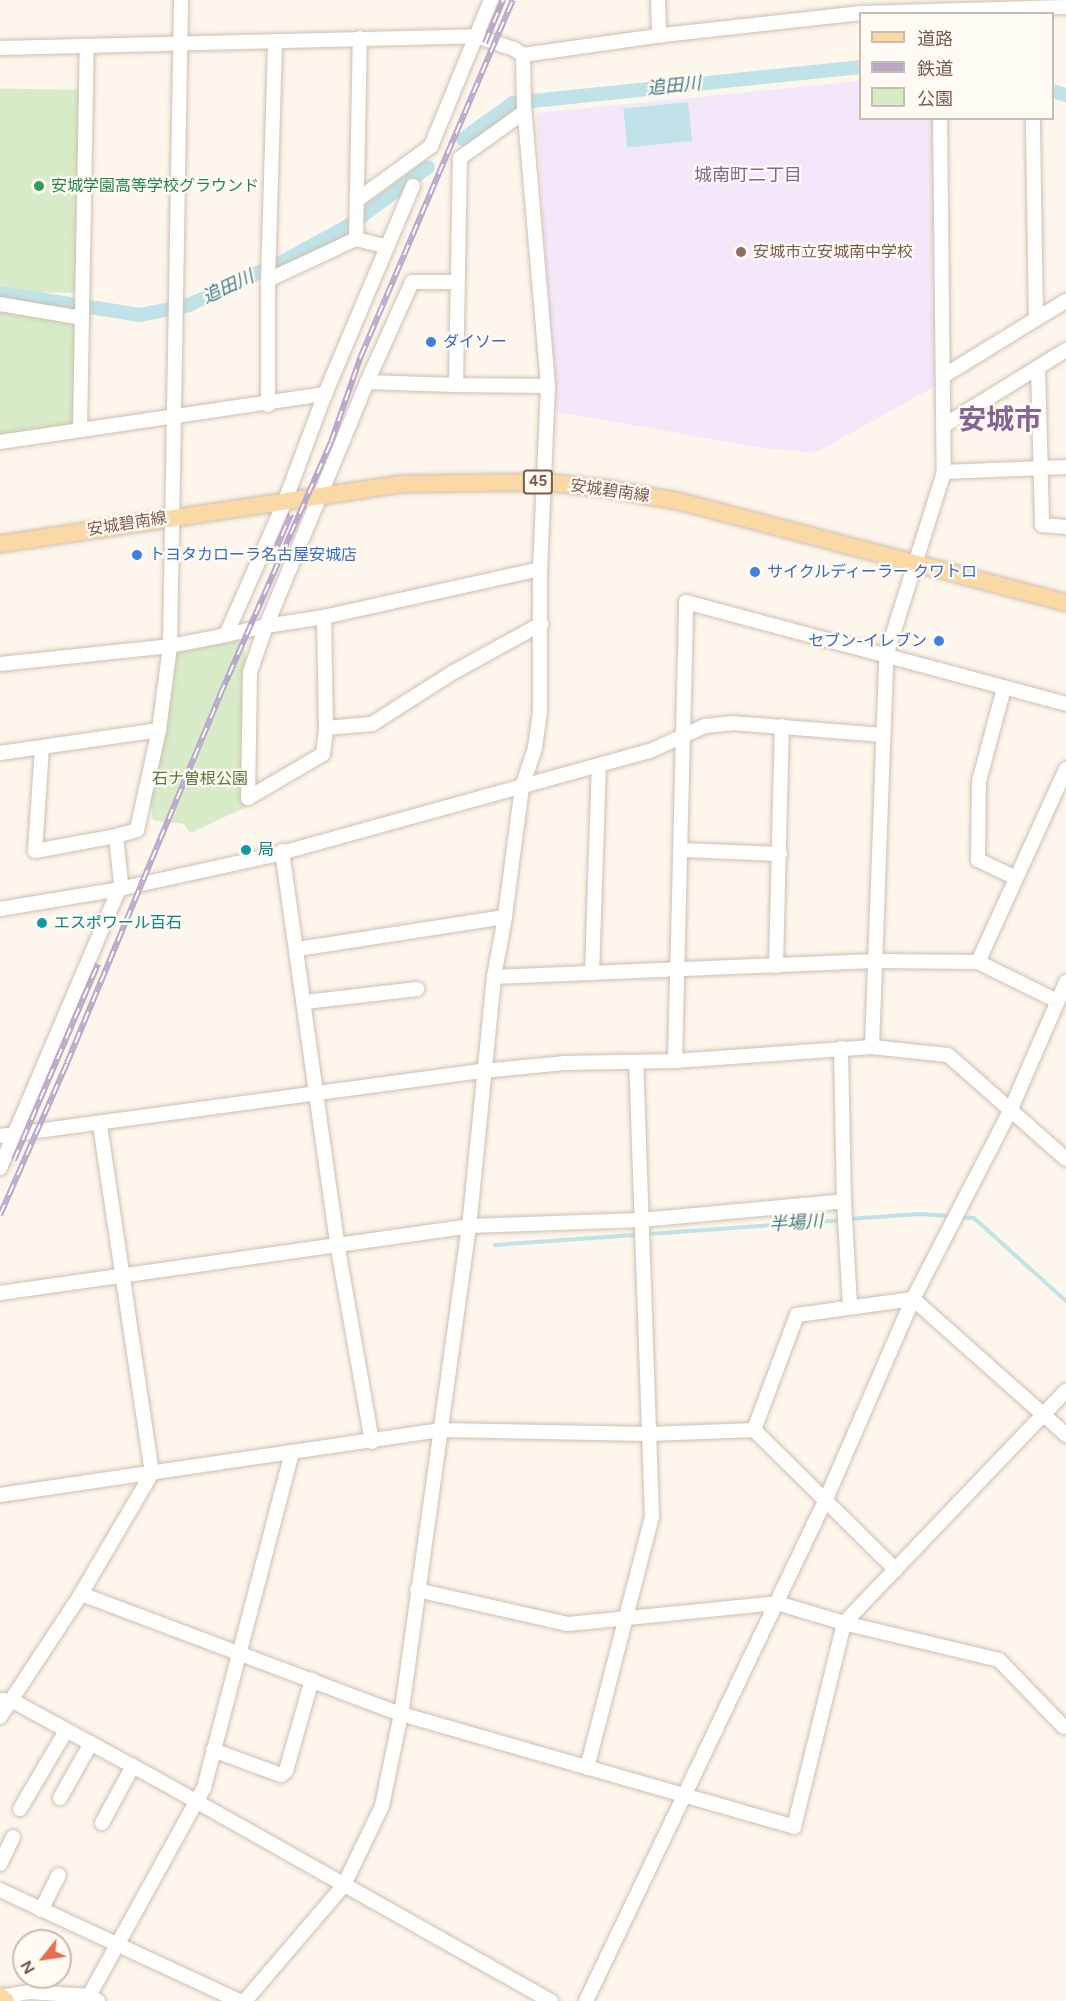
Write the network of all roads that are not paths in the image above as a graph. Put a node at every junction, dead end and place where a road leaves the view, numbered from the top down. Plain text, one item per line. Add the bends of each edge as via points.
1 (181, 0) edge
2 (491, 0) edge
3 (658, 0) edge
4 (1066, 7) edge
5 (1032, 11) edge
6 (938, 12) edge
7 (859, 13) edge
8 (476, 36) junction
9 (659, 36) junction
10 (360, 38) junction
11 (275, 41) junction
12 (180, 43) junction
13 (87, 46) junction
14 (0, 48) edge
15 (523, 56) junction
16 (524, 104) junction
17 (940, 120) edge
18 (1033, 120) edge
19 (413, 186) dead end
20 (357, 219) junction
21 (387, 247) junction
22 (269, 272) junction
23 (457, 282) junction
24 (1066, 301) edge
25 (0, 304) edge
26 (82, 311) junction
27 (1036, 319) junction
28 (1066, 350) edge
29 (1038, 368) junction
30 (945, 375) junction
31 (367, 382) junction
32 (456, 385) junction
33 (548, 386) junction
34 (325, 394) junction
35 (268, 405) junction
36 (174, 417) junction
37 (943, 426) junction
38 (80, 430) junction
39 (0, 442) edge
40 (1066, 467) edge
41 (1041, 468) junction
42 (944, 472) junction
43 (544, 482) junction
44 (319, 497) junction
45 (285, 501) junction
46 (172, 517) junction
47 (1066, 527) edge
48 (0, 543) edge
49 (916, 564) junction
50 (540, 569) junction
51 (1066, 603) edge
52 (324, 617) junction
53 (541, 624) junction
54 (266, 626) junction
55 (226, 635) junction
56 (170, 646) junction
57 (886, 656) junction
58 (0, 664) edge
59 (1004, 687) junction
60 (1066, 704) edge
61 (782, 726) junction
62 (326, 728) junction
63 (159, 730) junction
64 (884, 735) junction
65 (684, 737) junction
66 (42, 748) junction
67 (0, 753) edge
68 (599, 766) junction
69 (1066, 769) edge
70 (522, 787) junction
71 (116, 836) junction
72 (682, 850) junction
73 (282, 851) junction
74 (780, 854) junction
75 (1016, 878) junction
76 (118, 889) junction
77 (0, 909) edge
78 (505, 917) junction
79 (298, 949) junction
80 (875, 961) junction
81 (978, 962) junction
82 (776, 966) junction
83 (678, 970) junction
84 (592, 973) junction
85 (495, 977) junction
86 (1066, 982) edge
87 (417, 989) dead end
88 (1057, 1001) junction
89 (305, 1002) junction
90 (872, 1047) junction
91 (842, 1048) junction
92 (675, 1061) junction
93 (636, 1063) junction
94 (483, 1071) junction
95 (318, 1092) junction
96 (1010, 1111) junction
97 (100, 1124) junction
98 (14, 1134) junction
99 (0, 1136) edge
100 (1066, 1160) edge
101 (0, 1168) edge
102 (844, 1201) junction
103 (641, 1220) junction
104 (468, 1226) junction
105 (337, 1243) junction
106 (122, 1275) junction
107 (0, 1293) edge
108 (913, 1299) junction
109 (850, 1306) junction
110 (1066, 1391) edge
111 (1046, 1415) junction
112 (441, 1430) junction
113 (754, 1430) junction
114 (650, 1434) junction
115 (1066, 1435) edge
116 (372, 1442) junction
117 (292, 1452) junction
118 (152, 1473) junction
119 (0, 1495) edge
120 (826, 1499) junction
121 (896, 1570) junction
122 (417, 1590) junction
123 (81, 1594) junction
124 (777, 1603) junction
125 (627, 1618) junction
126 (844, 1623) junction
127 (240, 1652) junction
128 (312, 1680) junction
129 (6, 1700) edge
130 (401, 1714) junction
131 (0, 1717) edge
132 (1064, 1727) dead end
133 (66, 1731) junction
134 (90, 1743) junction
135 (213, 1750) junction
136 (133, 1766) junction
137 (587, 1768) junction
138 (686, 1794) junction
139 (60, 1797) dead end
140 (197, 1803) junction
141 (20, 1809) dead end
142 (102, 1823) dead end
143 (13, 1837) dead end
144 (0, 1864) edge
145 (59, 1875) dead end
146 (344, 1885) junction
147 (0, 1890) edge
148 (41, 1910) junction
149 (116, 1945) junction
150 (2, 1998) edge
151 (94, 1999) edge
152 (239, 2001) edge
153 (245, 2001) edge
154 (551, 2001) edge
155 (586, 2001) edge

1 - 12 street
2 - 8 street
3 - 9 street
4 - 5 street
5 - 6 street
7 - 9 street
8 - 10 street
8 - 15 street
8 - 20 street via 431,146
9 - 15 street
10 - 11 street
10 - 20 street
11 - 12 street
11 - 22 street
12 - 13 street
12 - 36 street
13 - 14 street
13 - 26 street
15 - 16 street
16 - 23 street via 460,158
16 - 33 street
17 - 30 street
18 - 27 street
19 - 21 street
20 - 21 street
20 - 22 street
21 - 34 street
22 - 35 street
23 - 31 street via 412,282
23 - 32 street
24 - 27 street
25 - 26 street
26 - 38 street
27 - 30 street
28 - 29 street
29 - 37 street
29 - 41 street
30 - 37 street
31 - 32 street
31 - 44 street
32 - 33 street
33 - 43 street
34 - 35 street
34 - 45 street
35 - 36 street
36 - 38 street
36 - 46 street
37 - 42 street
38 - 39 street
40 - 41 street
41 - 42 street
41 - 47 street via 1042,525
42 - 49 street
43 - 44 main road, 安城碧南線 / 45 via 402,484
43 - 49 main road, 安城碧南線 / 45 via 682,502
43 - 50 street
44 - 45 main road, 安城碧南線 / 45
44 - 54 street
45 - 46 main road, 安城碧南線 / 45
45 - 55 street
46 - 48 main road, 安城碧南線 / 45
46 - 56 street
49 - 51 main road, 安城碧南線 / 45
49 - 57 street
50 - 52 street
50 - 53 street
52 - 54 street
52 - 62 street
53 - 62 street via 452,673 372,724
53 - 70 street via 540,712 535,748
54 - 55 street
54 - 62 street via 250,672 249,798 323,754
55 - 56 street
56 - 58 street
56 - 63 street
57 - 59 street
57 - 64 street
57 - 65 street via 686,602
59 - 60 street
59 - 75 street via 980,781 978,860
61 - 64 street
61 - 65 street via 705,726
61 - 74 street
63 - 66 street
63 - 71 street via 136,830
64 - 80 street
65 - 68 street
65 - 72 street
66 - 67 street
66 - 71 street via 35,851
68 - 70 street
68 - 84 street
69 - 75 street
70 - 73 street
70 - 78 street
71 - 76 street via 121,883
72 - 74 street
72 - 83 street
73 - 76 street
73 - 79 street
74 - 82 street
75 - 81 street
76 - 77 street
76 - 98 street
78 - 79 street
78 - 85 street
79 - 89 street
80 - 81 street
80 - 82 street
80 - 90 street
81 - 88 street
82 - 83 street
83 - 84 street
83 - 92 street
84 - 85 street
85 - 94 street
86 - 88 street
87 - 89 street
88 - 96 street
89 - 95 street
90 - 91 street
90 - 96 street via 948,1055
91 - 92 street
91 - 102 street
92 - 93 street
93 - 94 street via 564,1063
93 - 103 street
94 - 95 street
94 - 104 street
95 - 97 street
95 - 105 street
96 - 100 street
96 - 108 street
97 - 98 street
97 - 106 street
98 - 99 street
98 - 101 street
102 - 103 street
102 - 109 street
103 - 104 street
103 - 114 street
104 - 105 street
104 - 112 street
105 - 106 street
105 - 116 street
106 - 107 street
106 - 118 street
108 - 109 street
108 - 111 street
108 - 120 street
109 - 113 street via 797,1315
110 - 111 street
111 - 115 street
111 - 121 street
112 - 114 street
112 - 116 street
112 - 122 street
113 - 114 street
113 - 120 street
114 - 125 street via 652,1516
116 - 117 street
117 - 118 street
117 - 127 street
118 - 119 street
118 - 123 street
120 - 121 street
120 - 124 street
121 - 126 street
122 - 125 street via 568,1624
122 - 130 street
123 - 127 street
123 - 129 street
124 - 125 street
124 - 126 street
124 - 138 street
125 - 137 street
126 - 132 street via 999,1660
126 - 138 street via 794,1827
127 - 128 street
127 - 135 street
128 - 130 street
128 - 135 street via 286,1771 281,1775
129 - 131 street
129 - 133 street
130 - 137 street
130 - 146 street via 382,1806
133 - 134 street
133 - 141 street
134 - 136 street
134 - 139 street
135 - 140 street
136 - 140 street
136 - 142 street
137 - 138 street
138 - 155 street
140 - 146 street
140 - 149 street
143 - 144 street
145 - 148 street
146 - 153 street
146 - 154 street
147 - 148 street
148 - 149 street
149 - 151 street
149 - 152 street
150 - 151 street via 30,1992

